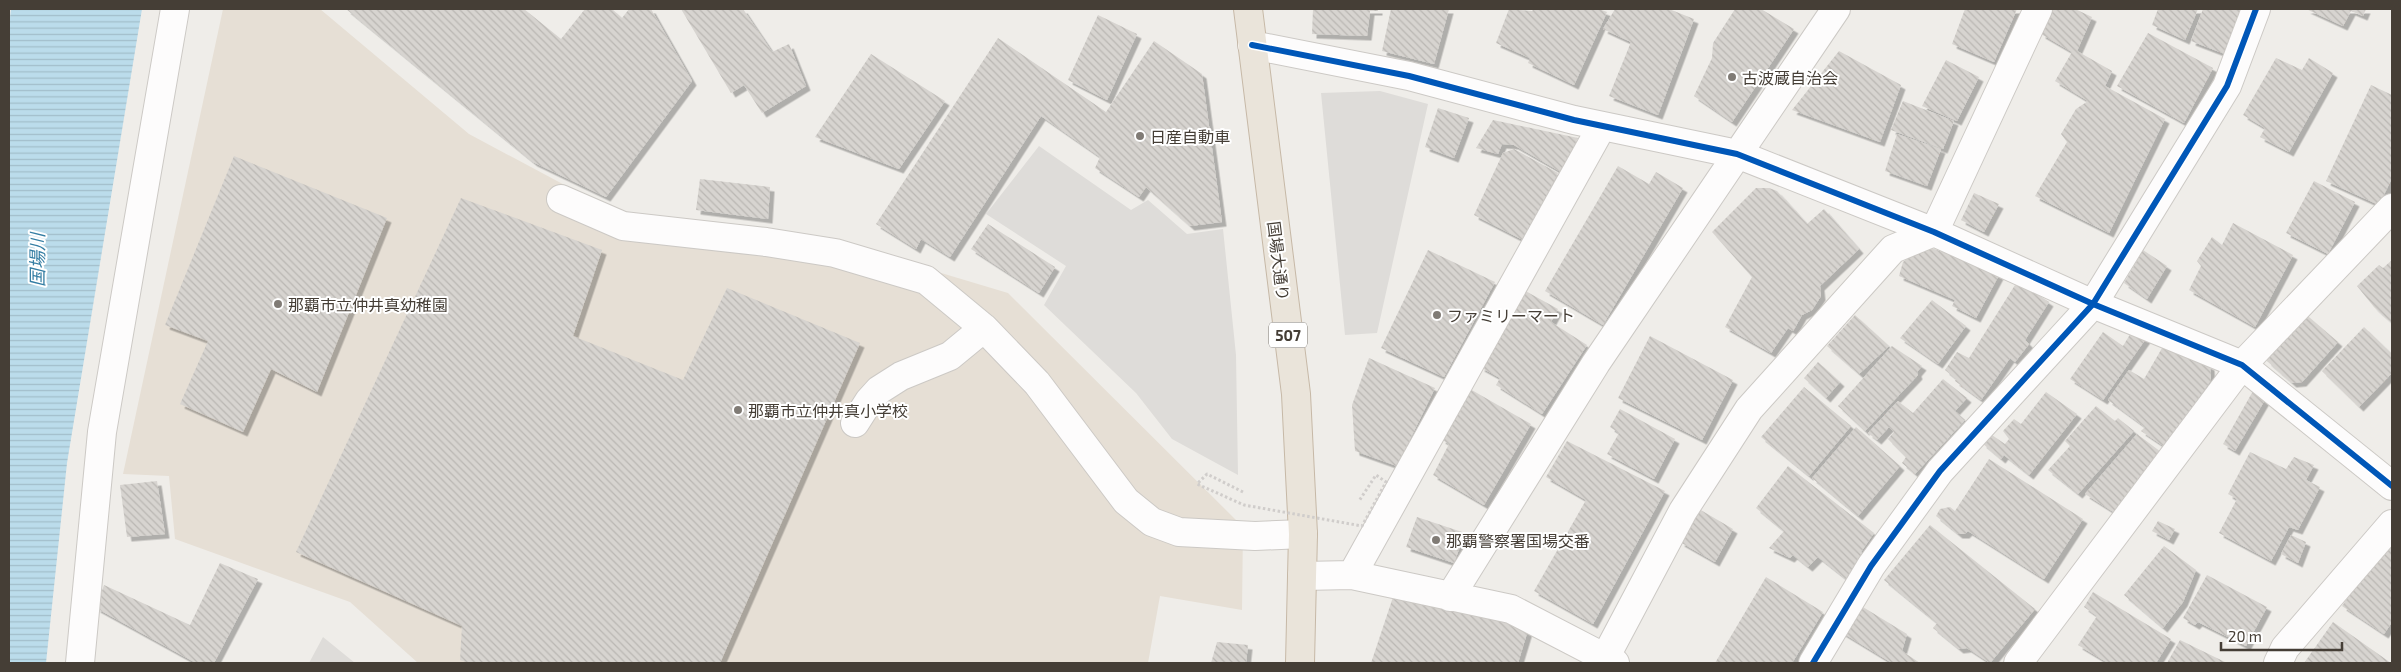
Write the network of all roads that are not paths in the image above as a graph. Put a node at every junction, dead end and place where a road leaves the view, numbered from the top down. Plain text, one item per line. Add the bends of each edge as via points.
1 (176, 9) edge
2 (1248, 9) edge
3 (1836, 9) edge
4 (2038, 9) edge
5 (2256, 9) edge
6 (1252, 45) junction
7 (1602, 126) junction
8 (1737, 154) junction
9 (561, 199) dead end
10 (2392, 208) edge
11 (1934, 232) junction
12 (2093, 304) junction
13 (984, 328) junction
14 (2242, 365) junction
15 (855, 423) dead end
16 (2392, 486) edge
17 (2392, 524) edge
18 (1302, 534) junction
19 (1352, 575) junction
20 (1302, 576) junction
21 (1450, 596) junction
22 (1610, 661) edge
23 (80, 663) edge
24 (1300, 663) edge
25 (1813, 663) edge
26 (2018, 663) edge
27 (2278, 663) edge

1 - 23 street via 102,432
2 - 6 highway, 国場大通り / 507
3 - 8 street
4 - 11 street
5 - 12 street via 2227,86
6 - 7 street via 1409,76
6 - 18 highway, 国場大通り / 507 via 1296,394
7 - 8 street
7 - 19 street
8 - 11 street
8 - 21 street via 1596,363
9 - 13 street via 623,226 835,253 926,280
10 - 14 street
11 - 12 street
11 - 22 street via 1893,249 1748,409 1683,511
12 - 14 street
12 - 25 street via 1940,471 1871,566
13 - 15 street via 950,356 901,376 879,390
13 - 18 street via 1037,383 1126,501 1152,522 1179,532 1255,536
14 - 16 street
14 - 26 street
17 - 27 street via 2285,648
18 - 20 highway, 国場大通り / 507
19 - 20 street
19 - 21 street
20 - 24 highway, 国場大通り / 507
21 - 22 street via 1511,609

